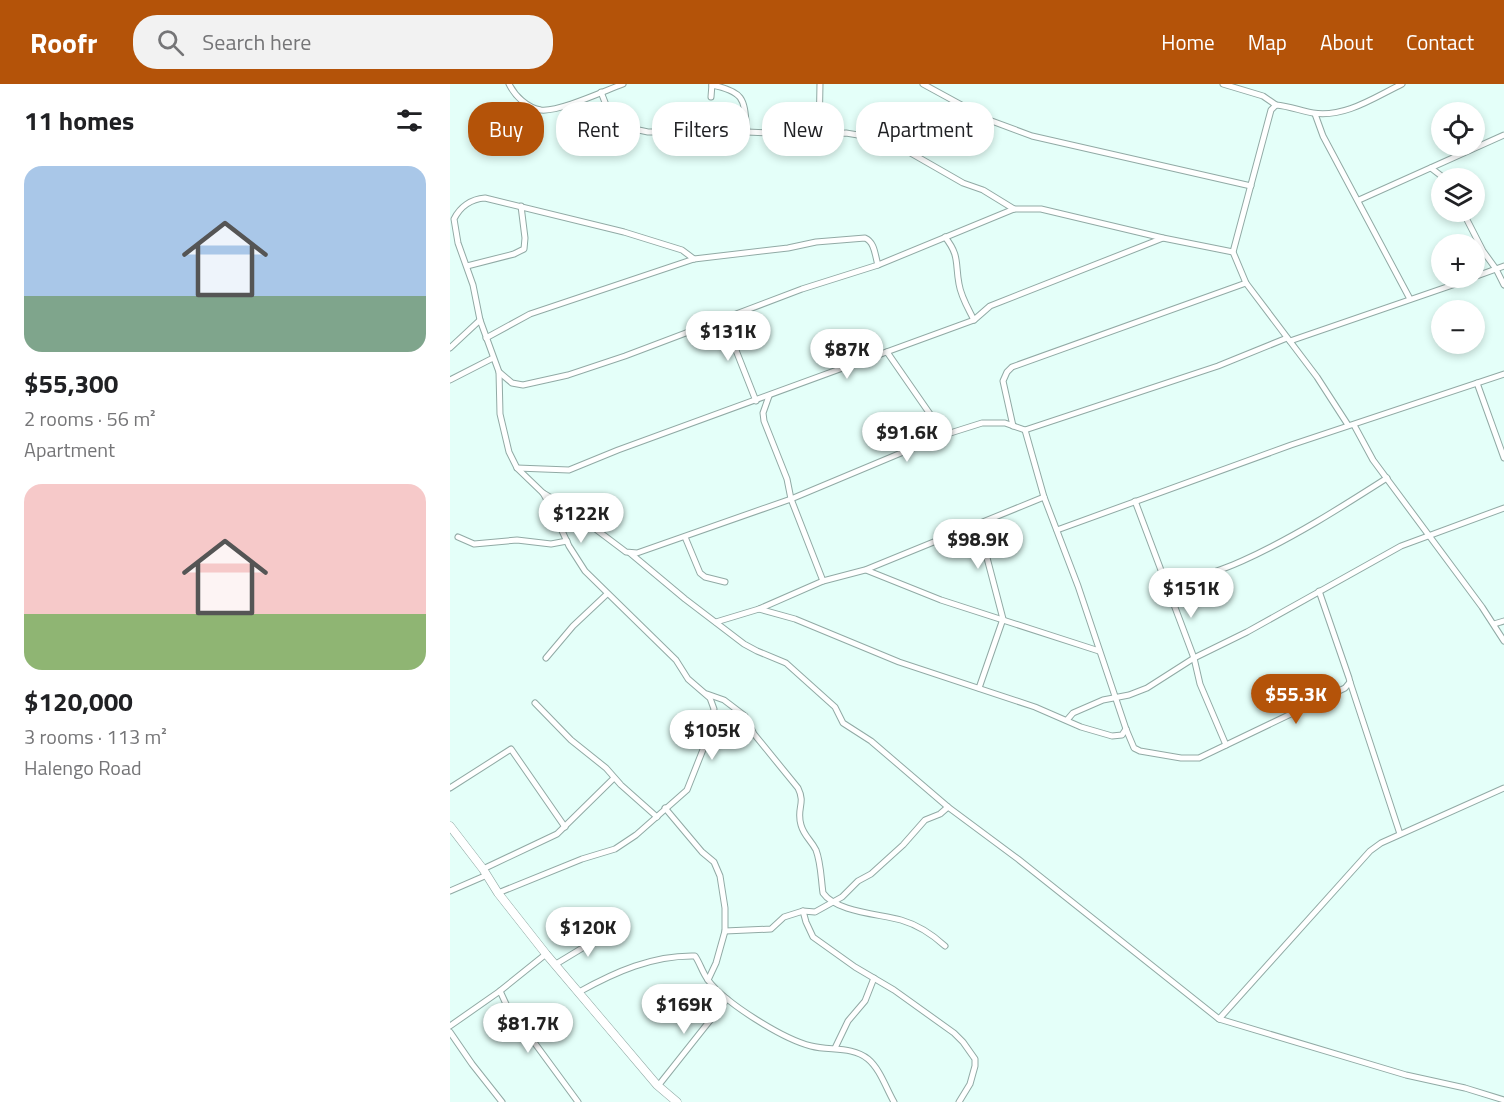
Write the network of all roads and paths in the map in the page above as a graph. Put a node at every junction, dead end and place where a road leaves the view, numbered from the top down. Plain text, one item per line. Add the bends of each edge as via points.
1 (509, 84) edge
2 (623, 84) edge
3 (712, 84) edge
4 (820, 84) edge
5 (923, 84) edge
6 (1222, 84) edge
7 (1402, 84) edge
8 (601, 92) junction
9 (711, 97) dead end
10 (744, 102) edge
11 (820, 102) edge
12 (1276, 105) junction
13 (1315, 114) junction
14 (652, 132) edge
15 (844, 134) edge
16 (1503, 136) edge
17 (1431, 168) joint
18 (1251, 186) junction
19 (1359, 200) junction
20 (521, 206) junction
21 (1014, 209) junction
22 (1468, 222) edge
23 (945, 237) junction
24 (1163, 238) junction
25 (458, 243) junction
26 (450, 244) edge
27 (1233, 252) junction
28 (694, 260) junction
29 (878, 265) junction
30 (467, 266) junction
31 (1504, 266) edge
32 (1496, 269) junction
33 (1485, 273) edge
34 (1246, 284) junction
35 (1504, 285) edge
36 (1442, 288) edge
37 (1410, 299) junction
38 (480, 320) junction
39 (974, 320) junction
40 (705, 327) junction
41 (486, 338) junction
42 (1288, 339) junction
43 (450, 348) edge
44 (887, 352) junction
45 (493, 358) junction
46 (499, 372) junction
47 (1504, 374) edge
48 (450, 380) edge
49 (1477, 383) junction
50 (769, 396) junction
51 (756, 401) junction
52 (1351, 425) junction
53 (1013, 426) junction
54 (1025, 430) junction
55 (944, 435) junction
56 (1504, 458) edge
57 (517, 468) junction
58 (1387, 478) junction
59 (543, 493) junction
60 (1044, 497) junction
61 (791, 499) junction
62 (1135, 501) junction
63 (1504, 508) edge
64 (984, 522) junction
65 (1057, 530) junction
66 (1429, 534) junction
67 (458, 537) dead end
68 (685, 537) junction
69 (567, 541) junction
70 (630, 553) junction
71 (865, 570) junction
72 (823, 581) junction
73 (725, 582) dead end
74 (1168, 588) junction
75 (1319, 591) junction
76 (607, 594) junction
77 (759, 609) junction
78 (1003, 619) junction
79 (1504, 621) edge
80 (716, 622) junction
81 (1494, 624) junction
82 (1504, 641) edge
83 (1099, 651) junction
84 (546, 658) dead end
85 (1194, 658) junction
86 (1350, 682) junction
87 (979, 688) junction
88 (706, 693) junction
89 (1116, 699) junction
90 (535, 703) dead end
91 (1067, 720) junction
92 (1126, 729) junction
93 (1226, 745) junction
94 (614, 778) junction
95 (450, 788) edge
96 (1504, 788) edge
97 (948, 807) junction
98 (665, 808) junction
99 (657, 817) junction
100 (450, 826) edge
101 (565, 827) junction
102 (1400, 834) junction
103 (485, 872) junction
104 (450, 891) edge
105 (498, 893) junction
106 (832, 902) junction
107 (803, 911) junction
108 (725, 931) junction
109 (611, 934) dead end
110 (945, 946) dead end
111 (546, 954) junction
112 (556, 964) junction
113 (874, 978) junction
114 (708, 980) junction
115 (500, 992) junction
116 (579, 992) junction
117 (727, 999) junction
118 (1219, 1019) junction
119 (450, 1026) edge
120 (450, 1032) edge
121 (835, 1048) junction
122 (658, 1086) junction
123 (1504, 1100) edge
124 (502, 1102) edge
125 (578, 1102) edge
126 (677, 1102) edge
127 (894, 1102) edge
128 (959, 1102) edge

1 - 8 street via 522,101 541,110
2 - 8 street
3 - 9 street
3 - 10 street via 728,88
4 - 11 street
5 - 18 street via 989,120 1032,136
6 - 12 street via 1263,96
7 - 13 street via 1345,111
8 - 14 street via 612,116 625,127
12 - 13 street
12 - 18 street via 1267,121
13 - 19 street
15 - 21 street via 888,140
16 - 17 street
17 - 19 street
18 - 27 street
19 - 37 street
20 - 25 street via 485,198 469,203 454,219
20 - 28 street via 682,250
20 - 30 street via 524,249
21 - 23 street
21 - 24 street via 1041,208
22 - 32 street
23 - 29 street
23 - 39 street via 958,262 960,290
24 - 27 street
24 - 39 street via 990,306
25 - 26 street
25 - 30 street
27 - 34 street
28 - 29 street via 865,238 872,244
28 - 41 street via 530,314
29 - 40 street via 802,289
30 - 38 street
31 - 32 street
32 - 33 street
32 - 35 street
34 - 42 street
34 - 53 street via 1012,367 1003,381
36 - 37 street
37 - 42 street
38 - 41 street
38 - 43 street
39 - 44 street
40 - 46 street via 546,381 512,383
40 - 51 street via 726,327
41 - 45 street
42 - 52 street
42 - 54 street
44 - 50 street
44 - 55 street
45 - 46 street
45 - 48 street
46 - 57 street via 500,414
47 - 49 street
49 - 52 street
49 - 56 street
50 - 51 street
50 - 61 street via 764,421
51 - 57 street via 577,468
52 - 58 street
52 - 62 street
53 - 54 street
53 - 55 street via 982,423
54 - 60 street
55 - 61 street
57 - 59 street
58 - 66 street
58 - 74 street via 1268,549
59 - 69 street
59 - 70 street
60 - 64 street
60 - 65 street
61 - 68 street
61 - 72 street
62 - 65 street
62 - 74 street
63 - 66 street
64 - 71 street
64 - 78 street via 981,535
65 - 83 street
66 - 75 street
66 - 81 street
67 - 69 street via 474,543
68 - 70 street
68 - 73 street via 700,573
69 - 76 street via 585,571
70 - 80 street
71 - 72 street
71 - 78 street
72 - 77 street
74 - 85 street
75 - 85 street
75 - 86 street
76 - 84 street
76 - 88 street
77 - 80 street
77 - 87 street
78 - 83 street
78 - 87 street
79 - 81 street
80 - 97 street via 757,651 786,663 835,707 843,723 871,741
81 - 82 street
83 - 89 street
85 - 89 street via 1147,688
85 - 93 street via 1200,684
86 - 93 street
86 - 102 street
87 - 91 street
88 - 98 street via 714,709 698,766 687,790
88 - 106 street via 745,716 754,734 798,788 804,837 815,849 823,893
89 - 91 street via 1081,709
89 - 92 street
90 - 94 street
91 - 92 street via 1112,736 1122,735
92 - 93 street via 1134,748 1159,756 1199,758
94 - 99 street
94 - 101 street
95 - 101 street via 510,748
96 - 102 street
97 - 106 street via 925,820 877,869
97 - 118 street
98 - 99 street
98 - 108 street via 717,866
99 - 105 street via 615,849
100 - 103 street
101 - 103 street
102 - 118 street via 1370,850
103 - 104 street
103 - 105 street
105 - 111 street
106 - 107 street via 815,912
106 - 110 street via 902,920 933,935
107 - 108 street via 784,916 771,930
107 - 113 street via 813,937
108 - 114 street
109 - 112 street
111 - 112 street
111 - 115 street
112 - 116 street
113 - 121 street via 866,1001 848,1021
113 - 128 street via 954,1033 970,1050 975,1066
114 - 116 street via 695,956 685,956 629,967
114 - 117 street
115 - 119 street
115 - 125 street
116 - 122 street
117 - 121 street via 798,1041
117 - 122 street
118 - 123 street
120 - 124 street
121 - 127 street via 861,1054 875,1065
122 - 126 street

